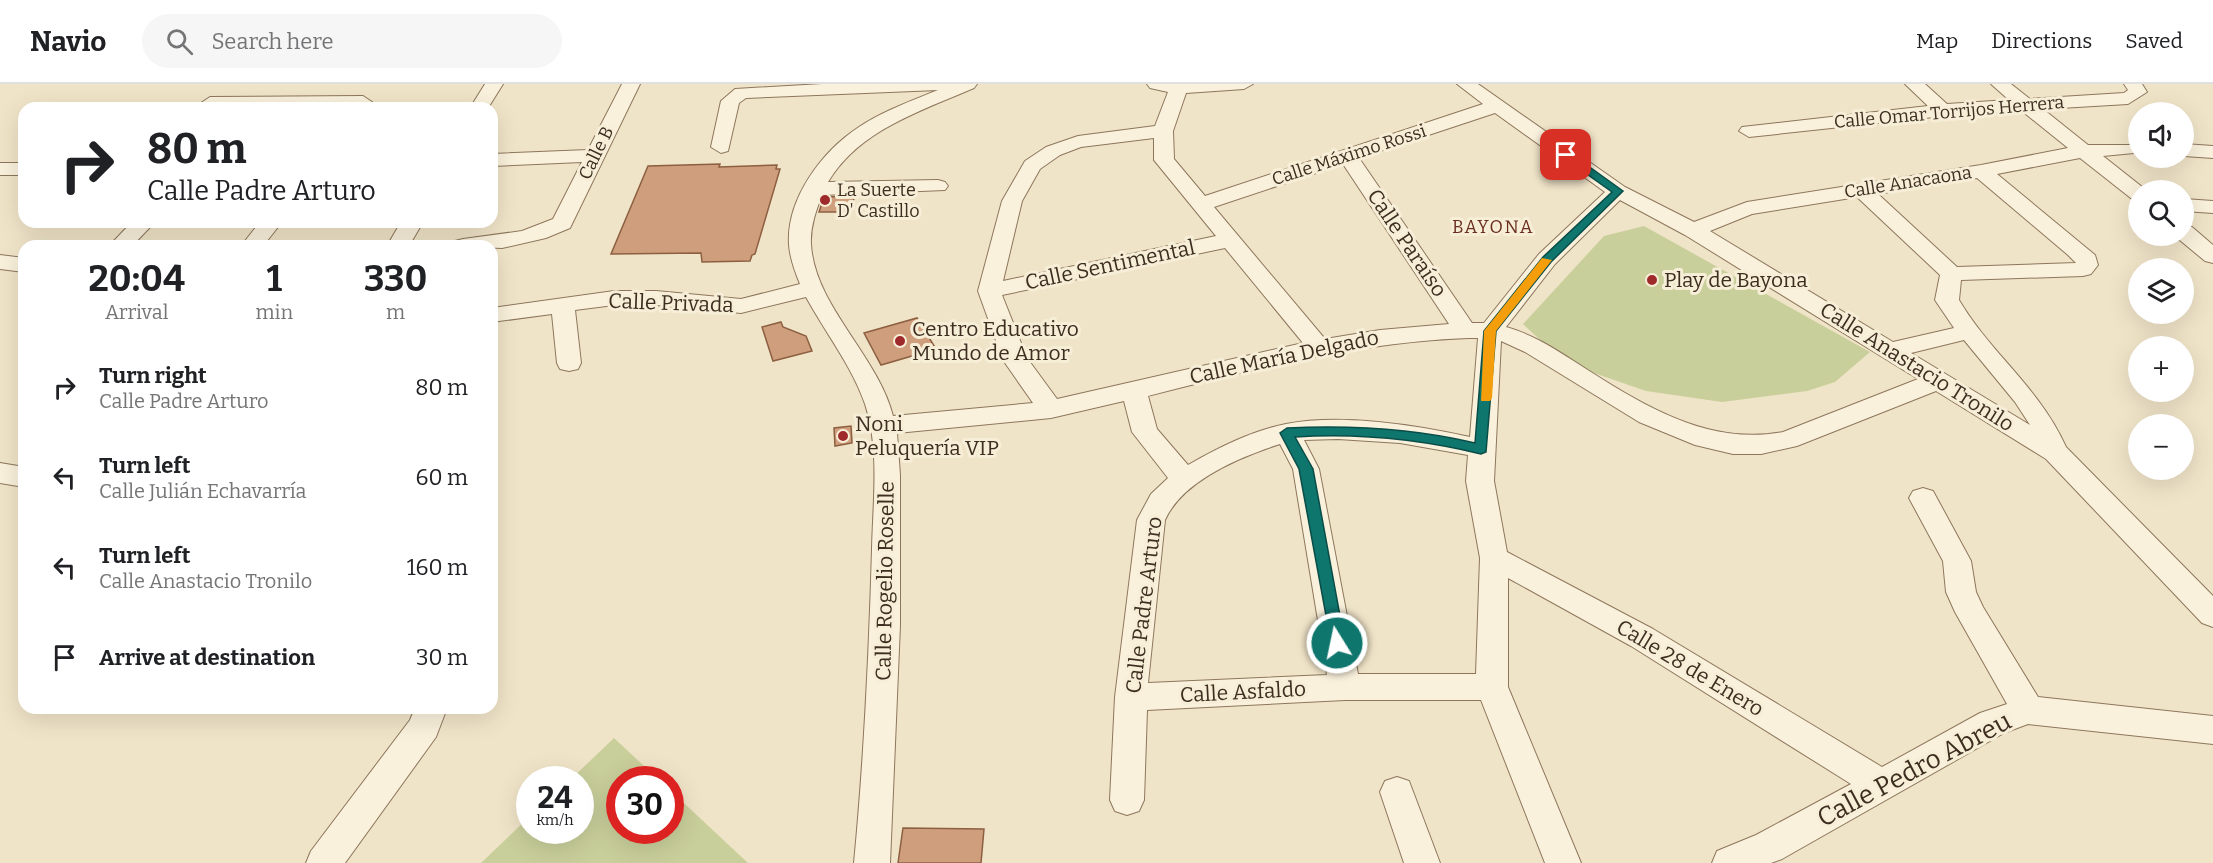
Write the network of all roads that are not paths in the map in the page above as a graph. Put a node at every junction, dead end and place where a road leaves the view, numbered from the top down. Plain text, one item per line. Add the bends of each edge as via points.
1 (376, 84) edge
2 (494, 84) edge
3 (631, 84) edge
4 (949, 84) edge
5 (968, 84) edge
6 (1156, 84) edge
7 (1244, 84) edge
8 (1466, 84) edge
9 (1914, 84) edge
10 (2000, 84) edge
11 (2133, 84) edge
12 (1180, 86) edge
13 (362, 102) edge
14 (483, 102) edge
15 (2022, 103) junction
16 (1497, 106) junction
17 (1943, 110) junction
18 (1163, 131) junction
19 (1749, 131) dead end
20 (721, 147) dead end
21 (2128, 148) edge
22 (2128, 149) edge
23 (2083, 151) junction
24 (2194, 151) edge
25 (2213, 152) edge
26 (1347, 154) junction
27 (593, 156) junction
28 (498, 160) edge
29 (1981, 171) junction
30 (2110, 172) junction
31 (938, 186) dead end
32 (2128, 186) edge
33 (813, 189) junction
34 (1862, 190) junction
35 (1618, 191) junction
36 (1201, 204) junction
37 (2194, 206) edge
38 (2213, 207) edge
39 (138, 228) edge
40 (266, 228) edge
41 (1693, 230) junction
42 (126, 240) edge
43 (257, 240) edge
44 (1230, 240) junction
45 (2194, 240) edge
46 (498, 242) edge
47 (2213, 256) edge
48 (0, 262) edge
49 (18, 264) edge
50 (1951, 274) junction
51 (813, 288) junction
52 (989, 291) junction
53 (563, 305) junction
54 (498, 314) edge
55 (1478, 331) junction
56 (1967, 332) junction
57 (1318, 346) junction
58 (1892, 350) junction
59 (569, 363) dead end
60 (1937, 381) junction
61 (1134, 389) junction
62 (1051, 409) junction
63 (882, 426) junction
64 (1287, 433) junction
65 (1481, 449) junction
66 (2055, 452) junction
67 (0, 473) edge
68 (18, 476) edge
69 (1184, 478) junction
70 (1923, 498) dead end
71 (1494, 558) junction
72 (2213, 615) edge
73 (1345, 687) junction
74 (1491, 687) junction
75 (1131, 698) junction
76 (2028, 710) junction
77 (429, 714) edge
78 (2213, 730) edge
79 (1882, 785) junction
80 (1396, 792) dead end
81 (1127, 800) dead end
82 (1777, 855) edge
83 (324, 863) edge
84 (872, 863) edge
85 (1422, 863) edge
86 (1563, 863) edge
87 (1730, 863) edge

1 - 13 street
2 - 14 street
3 - 27 street, Calle B
4 - 20 street via 742,93 730,101
5 - 33 street, Calle Rogelio Roselle via 876,125 850,141 829,163
6 - 12 street
7 - 12 street
8 - 16 street, Calle Anastacio Tronilo
9 - 17 street
10 - 15 street
11 - 15 street, Calle Omar Torrijos Herrera via 2138,92 2128,98
12 - 18 street
15 - 17 street, Calle Omar Torrijos Herrera
15 - 23 street
16 - 26 street, Calle Máximo Rossi
16 - 35 street, Calle Anastacio Tronilo
17 - 19 street, Calle Omar Torrijos Herrera
18 - 36 street via 1164,160
18 - 52 street via 1078,142 1053,151 1032,165 1012,201
21 - 23 street, Calle Anacaona
22 - 30 street, Calle Anacaona via 2118,152
23 - 29 street, Calle Anacaona
23 - 30 street
24 - 25 street
26 - 36 street, Calle Máximo Rossi
26 - 55 street, Calle Paraíso
27 - 28 street
27 - 46 street, Calle B via 562,223 544,233
29 - 34 street, Calle Anacaona
29 - 50 street via 2076,250 2087,265 2070,270
30 - 32 street
31 - 33 street
33 - 51 street, Calle Rogelio Roselle via 798,245
34 - 41 street, Calle Anacaona via 1747,208
34 - 50 street
35 - 41 street, Calle Anastacio Tronilo
35 - 55 street
36 - 44 street
37 - 38 street
39 - 42 street
40 - 43 street
41 - 58 street, Calle Anastacio Tronilo
44 - 52 street, Calle Sentimental
44 - 57 street
45 - 47 street
48 - 49 street
50 - 56 street via 1947,300
51 - 53 street, Calle Privada via 741,306 635,298
51 - 63 street, Calle Rogelio Roselle via 869,384
52 - 62 street via 1015,360
53 - 54 street, Calle Privada
53 - 59 street
55 - 57 street, Calle María Delgado via 1390,335
55 - 60 street, Calle María Delgado via 1529,343 1598,389 1662,422 1718,443 1744,447 1788,440
55 - 65 street
56 - 58 street
56 - 66 street via 2024,396 2042,422
57 - 61 street, Calle María Delgado
58 - 60 street, Calle Anastacio Tronilo
60 - 66 street, Calle Anastacio Tronilo
61 - 62 street, Calle María Delgado
61 - 69 street via 1145,432
62 - 63 street, Calle María Delgado
63 - 84 street, Calle Rogelio Roselle via 887,472 886,604 880,773
64 - 65 street, Calle Padre Arturo via 1396,433
64 - 69 street, Calle Padre Arturo via 1239,449
64 - 73 street via 1306,469
65 - 71 street via 1483,504
66 - 72 street, Calle Anastacio Tronilo
67 - 68 street
69 - 75 street, Calle Padre Arturo via 1156,507 1151,520
70 - 76 street via 1957,561 1961,592 1970,612
71 - 74 street
71 - 79 street, Calle 28 de Enero via 1554,587 1681,661
73 - 74 street, Calle Asfaldo
73 - 75 street, Calle Asfaldo
74 - 86 street
75 - 81 street, Calle Padre Arturo
76 - 78 street, Calle Pedro Abreu
76 - 79 street, Calle Pedro Abreu via 1992,723
77 - 83 street via 424,727
79 - 82 street, Calle Pedro Abreu
80 - 85 street
82 - 87 street, Calle Pedro Abreu

